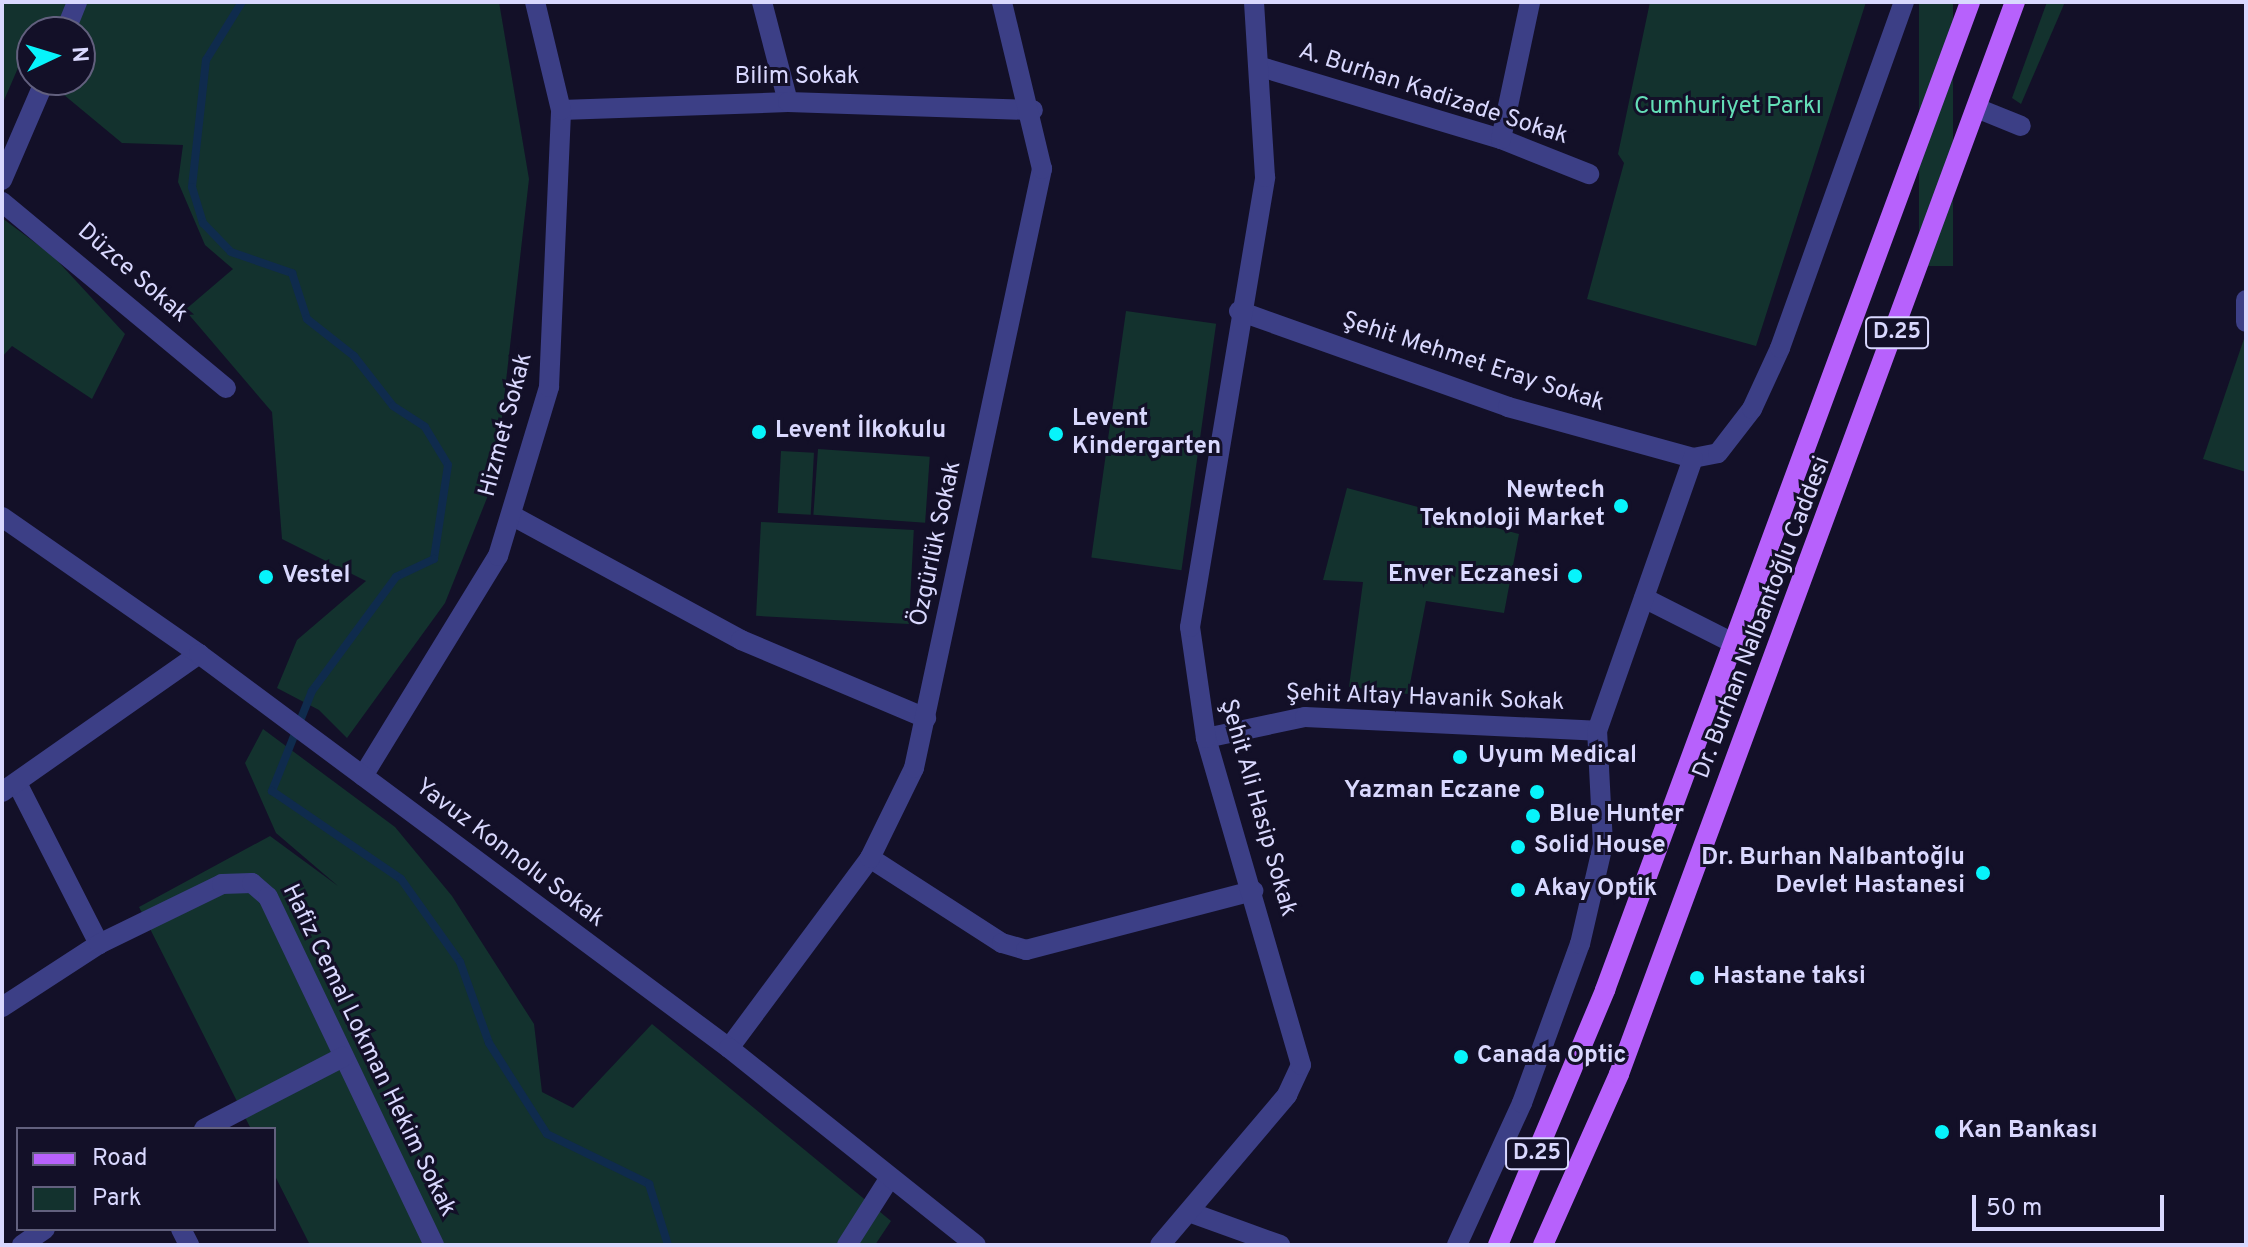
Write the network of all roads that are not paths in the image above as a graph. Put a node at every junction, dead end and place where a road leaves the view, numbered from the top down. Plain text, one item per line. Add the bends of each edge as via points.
1 (535, 2) edge
2 (762, 2) edge
3 (1002, 2) edge
4 (1254, 2) edge
5 (1530, 2) edge
6 (1904, 2) edge
7 (1970, 2) edge
8 (2015, 2) edge
9 (1261, 67) junction
10 (38, 96) edge
11 (788, 102) junction
12 (1979, 109) junction
13 (561, 110) junction
14 (1033, 110) junction
15 (2021, 126) dead end
16 (1501, 139) junction
17 (1589, 174) dead end
18 (2, 180) edge
19 (2, 202) edge
20 (2246, 300) edge
21 (1239, 311) junction
22 (2246, 322) edge
23 (226, 388) dead end
24 (1693, 458) junction
25 (511, 515) junction
26 (2, 517) edge
27 (1644, 598) junction
28 (1735, 644) junction
29 (199, 654) junction
30 (926, 718) junction
31 (1597, 731) junction
32 (1206, 738) junction
33 (363, 776) junction
34 (10, 787) edge
35 (870, 858) junction
36 (1253, 891) junction
37 (99, 944) junction
38 (2, 1007) edge
39 (729, 1048) junction
40 (343, 1057) junction
41 (208, 1127) edge
42 (889, 1179) junction
43 (1189, 1212) junction
44 (42, 1231) edge
45 (22, 1245) edge
46 (434, 1245) edge
47 (847, 1245) edge
48 (976, 1245) edge
49 (1160, 1245) edge
50 (1280, 1245) edge
51 (1457, 1245) edge
52 (1498, 1245) edge
53 (1543, 1245) edge

1 - 13 street, Hizmet Sokak
2 - 11 street
3 - 14 street, Özgürlük Sokak
4 - 9 street, Şehit Ali Hasip Sokak
5 - 16 street
6 - 24 street via 1761,392 1718,453
7 - 28 main road, Dr. Burhan Nalbantoğlu Caddesi / D.25
8 - 12 main road, Dr. Burhan Nalbantoğlu Caddesi / D.25
9 - 16 street, A. Burhan Kadizade Sokak
9 - 21 street, Şehit Ali Hasip Sokak via 1265,177
10 - 18 street
11 - 13 street, Bilim Sokak
11 - 14 street, Bilim Sokak
12 - 15 street
12 - 53 main road, Dr. Burhan Nalbantoğlu Caddesi / D.25 via 1619,1074
13 - 25 street, Hizmet Sokak via 553,354
14 - 30 street, Özgürlük Sokak via 1040,180
16 - 17 street, A. Burhan Kadizade Sokak
19 - 23 street, Düzce Sokak
20 - 22 street
21 - 24 street, Şehit Mehmet Eray Sokak via 1508,407
21 - 32 street, Şehit Ali Hasip Sokak via 1191,602
24 - 27 street
25 - 30 street via 741,640
25 - 33 street, Hizmet Sokak via 489,574
26 - 29 street, Yavuz Konnolu Sokak
27 - 28 street
27 - 31 street
28 - 52 main road, Dr. Burhan Nalbantoğlu Caddesi / D.25 via 1600,1004
29 - 33 street, Yavuz Konnolu Sokak
29 - 34 street
30 - 35 street, Özgürlük Sokak via 907,789
31 - 32 street, Şehit Altay Havanik Sokak via 1305,717
31 - 51 street via 1593,766 1604,824 1596,887 1553,1025
32 - 36 street, Şehit Ali Hasip Sokak
33 - 39 street, Yavuz Konnolu Sokak
34 - 37 street
35 - 36 street via 1002,943 1026,950
35 - 39 street, Özgürlük Sokak
36 - 43 street, Şehit Ali Hasip Sokak via 1299,1073
37 - 38 street
37 - 40 street, Hafiz Cemal Lokman Hekim Sokak via 222,884 252,883 268,897
39 - 42 street, Yavuz Konnolu Sokak
40 - 41 street
40 - 46 street, Hafiz Cemal Lokman Hekim Sokak
42 - 47 street
42 - 48 street, Yavuz Konnolu Sokak
43 - 49 street, Şehit Ali Hasip Sokak
43 - 50 street
44 - 45 street

